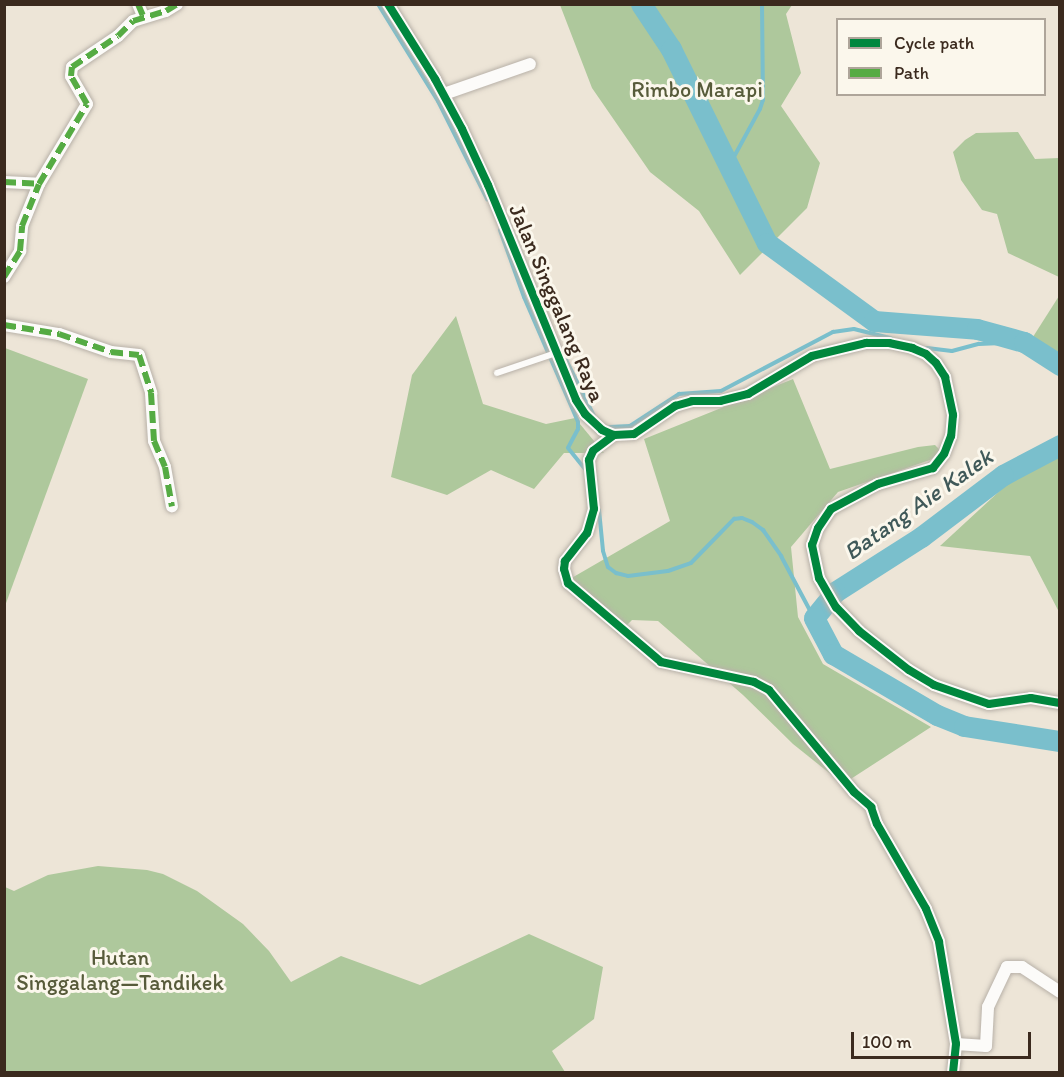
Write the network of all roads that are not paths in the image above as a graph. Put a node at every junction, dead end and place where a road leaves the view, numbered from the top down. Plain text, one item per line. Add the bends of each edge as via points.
1 (177, 4) edge
2 (388, 4) edge
3 (140, 10) edge
4 (530, 64) dead end
5 (444, 94) junction
6 (4, 182) edge
7 (39, 184) junction
8 (4, 277) edge
9 (4, 325) edge
10 (556, 352) junction
11 (497, 373) dead end
12 (614, 435) junction
13 (172, 506) dead end
14 (1059, 703) edge
15 (1059, 992) edge
16 (956, 1044) junction
17 (953, 1072) edge

1 - 3 street via 166,11
2 - 5 street, Jalan Singgalang Raya
3 - 7 street via 72,67 71,76 87,104
4 - 5 street
5 - 10 street, Jalan Singgalang Raya via 488,185
6 - 7 street
7 - 8 street via 22,226 20,251
9 - 13 street via 59,334 111,352 139,354 151,393 153,441 165,467
10 - 11 lane
10 - 12 street, Jalan Singgalang Raya via 585,414
12 - 14 street via 634,434 659,416 692,401 720,401 748,394 812,356 866,343 889,343 926,354 945,377 950,395 951,436 944,454 933,468 878,484 831,509 812,546 814,563 836,607 886,653 934,685 989,704 1031,698
12 - 16 street via 593,451 589,460 594,509 586,533 565,561 568,583 661,662 754,682 770,690 854,792 871,807 926,909 939,942
15 - 16 street via 1022,967 1006,968 988,1007 986,1046
16 - 17 street

